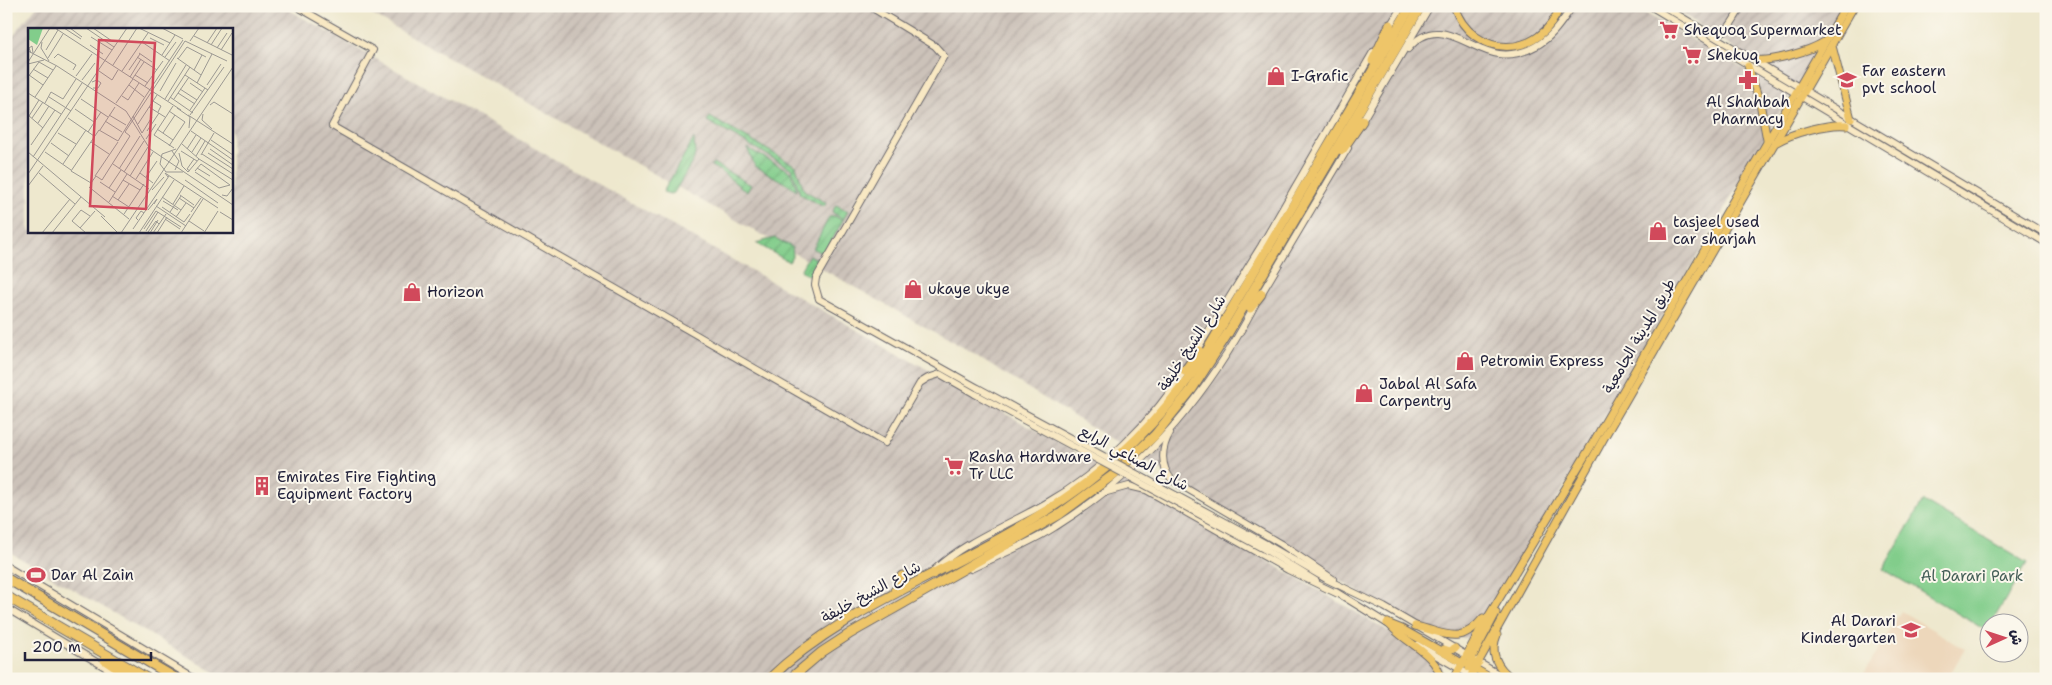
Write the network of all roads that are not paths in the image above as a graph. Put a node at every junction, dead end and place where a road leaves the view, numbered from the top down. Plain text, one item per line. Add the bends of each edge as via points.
1 (296, 6) edge
2 (869, 6) edge
3 (1402, 6) edge
4 (1411, 6) edge
5 (1421, 6) edge
6 (1430, 6) edge
7 (1454, 6) edge
8 (1560, 6) edge
9 (1573, 6) edge
10 (1650, 6) edge
11 (1663, 6) edge
12 (1742, 6) edge
13 (1846, 6) edge
14 (1854, 6) edge
15 (1390, 25) junction
16 (1728, 29) junction
17 (1713, 35) junction
18 (1829, 43) junction
19 (1730, 45) junction
20 (1756, 60) junction
21 (1748, 66) junction
22 (1393, 67) junction
23 (1796, 84) junction
24 (1808, 87) junction
25 (1791, 92) junction
26 (1358, 95) junction
27 (1804, 100) junction
28 (1790, 101) junction
29 (1797, 105) junction
30 (1851, 119) junction
31 (1362, 121) junction
32 (1846, 125) junction
33 (1771, 142) junction
34 (1319, 180) junction
35 (1949, 186) junction
36 (1967, 188) junction
37 (1718, 228) junction
38 (2046, 234) edge
39 (2046, 243) edge
40 (1709, 256) junction
41 (1261, 294) junction
42 (1231, 309) junction
43 (1185, 371) junction
44 (1198, 381) junction
45 (976, 391) junction
46 (1178, 420) junction
47 (1102, 494) junction
48 (1265, 547) junction
49 (6, 566) edge
50 (929, 575) junction
51 (902, 576) dead end
52 (6, 578) edge
53 (931, 587) junction
54 (1346, 588) junction
55 (1504, 592) junction
56 (1338, 594) junction
57 (892, 595) junction
58 (6, 596) edge
59 (6, 608) edge
60 (1500, 622) junction
61 (1387, 623) junction
62 (1396, 626) junction
63 (1415, 626) junction
64 (1455, 648) junction
65 (96, 650) junction
66 (1470, 668) edge
67 (125, 679) edge
68 (133, 679) edge
69 (148, 679) edge
70 (177, 679) edge
71 (195, 679) edge
72 (769, 679) edge
73 (790, 679) edge
74 (1441, 679) edge
75 (1454, 679) edge
76 (1493, 679) edge
77 (1507, 679) edge
78 (1513, 679) edge

1 - 45 main road, شارع الصناعي الرابع via 373,50 332,126 885,443 920,383 931,376 940,374
2 - 45 main road, شارع الصناعي الرابع via 935,46 944,56 816,278 815,285 819,299
3 - 15 main road
4 - 26 highway, شارع الشيخ خليفة
5 - 34 highway, شارع الشيخ خليفة
6 - 22 main road
7 - 8 main road via 1472,35 1487,43 1510,48 1540,36
9 - 22 main road via 1549,37 1524,51 1505,55 1493,53 1457,37 1438,33 1415,41
10 - 21 main road
11 - 17 main road
12 - 16 main road
13 - 18 main road, طريق المدينة الجامعية
14 - 18 main road, طريق المدينة الجامعية
15 - 26 highway
15 - 43 main road
16 - 17 main road
16 - 19 main road
17 - 19 main road
18 - 20 main road via 1766,61
18 - 24 main road, طريق المدينة الجامعية
18 - 30 main road
19 - 20 main road
20 - 23 main road
21 - 25 main road
21 - 33 main road
22 - 31 main road
23 - 24 main road, طريق المدينة الجامعية
23 - 25 main road, طريق المدينة الجامعية
24 - 27 main road, طريق المدينة الجامعية
24 - 30 main road
25 - 27 main road
25 - 28 main road, طريق المدينة الجامعية
26 - 42 highway, شارع الشيخ خليفة
27 - 29 main road, طريق المدينة الجامعية
27 - 32 main road
28 - 29 main road
28 - 33 main road, طريق المدينة الجامعية
29 - 33 main road, طريق المدينة الجامعية
30 - 36 main road
31 - 34 highway
31 - 41 main road
32 - 33 main road via 1821,128
32 - 35 main road
33 - 37 main road, طريق المدينة الجامعية
33 - 40 main road, طريق المدينة الجامعية
34 - 44 highway, شارع الشيخ خليفة
35 - 36 main road via 1954,183
35 - 39 main road
36 - 38 main road
37 - 40 main road via 1720,232
37 - 55 main road, طريق المدينة الجامعية
40 - 60 main road, طريق المدينة الجامعية
41 - 44 highway via 1211,370
41 - 46 main road via 1212,379
42 - 43 highway
42 - 50 highway, شارع الشيخ خليفة via 1180,391 1113,463 1056,505
43 - 50 main road via 1132,435 1090,473 1058,497 949,558
44 - 53 highway, شارع الشيخ خليفة via 1155,435 1100,486 1046,523
45 - 48 main road, شارع الصناعي الرابع, bridge
46 - 47 main road via 1151,450
46 - 54 main road via 1162,453 1172,480 1281,544
47 - 53 main road via 1044,534
47 - 56 main road via 1124,487 1146,490 1288,570
48 - 54 main road, شارع الصناعي الرابع
48 - 56 main road, شارع الصناعي الرابع
49 - 71 main road
50 - 57 highway, شارع الشيخ خليفة
51 - 57 highway via 901,584
52 - 70 highway
53 - 73 highway, شارع الشيخ خليفة via 836,642
54 - 63 main road, شارع الصناعي الرابع
55 - 63 main road via 1478,624 1466,633 1450,636
55 - 66 main road
56 - 61 main road, شارع الصناعي الرابع
57 - 72 highway, شارع الشيخ خليفة via 828,631
58 - 65 highway
59 - 67 main road
60 - 66 main road, طريق المدينة الجامعية
60 - 78 main road via 1494,645 1495,658 1499,668
61 - 62 main road
61 - 66 main road, شارع الصناعي الرابع via 1421,647
61 - 74 main road via 1404,640 1432,659 1440,670
62 - 64 main road via 1411,630 1448,651
62 - 66 main road
63 - 64 main road, شارع الصناعي الرابع
64 - 66 main road, شارع الصناعي الرابع
65 - 68 highway via 111,665
65 - 69 highway
66 - 75 main road, طريق المدينة الجامعية
66 - 76 main road
66 - 77 main road

